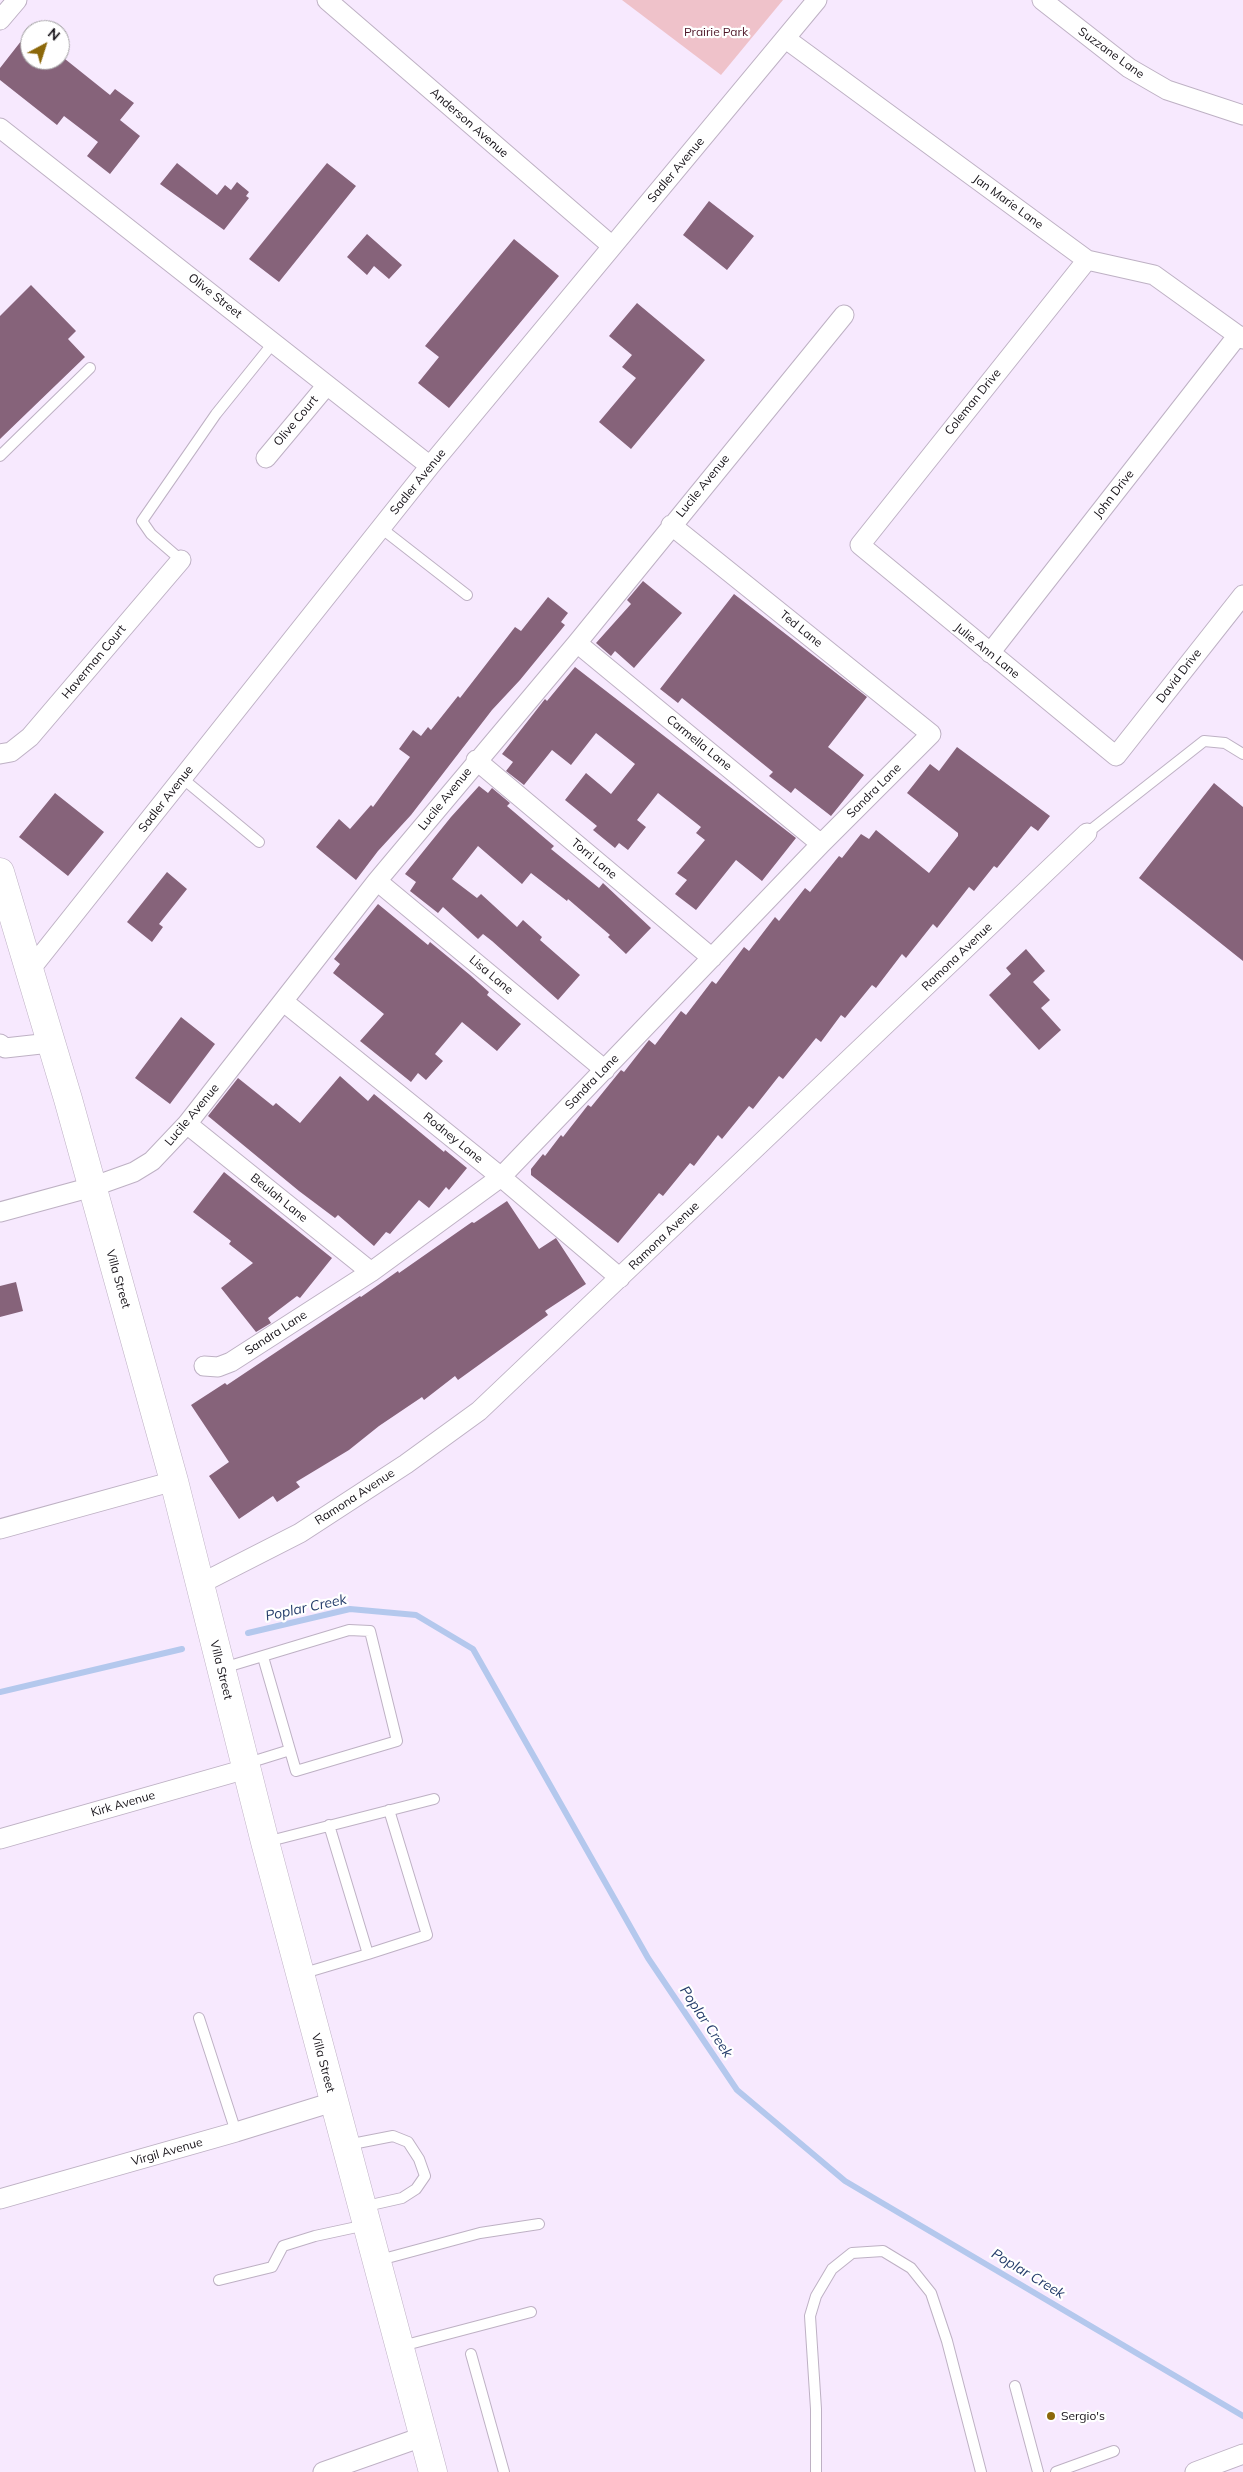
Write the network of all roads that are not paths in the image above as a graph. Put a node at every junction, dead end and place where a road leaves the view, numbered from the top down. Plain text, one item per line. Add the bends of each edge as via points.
1 (17, 0) edge
2 (326, 0) edge
3 (817, 0) edge
4 (1042, 0) edge
5 (0, 20) edge
6 (786, 38) junction
7 (1243, 114) edge
8 (0, 128) edge
9 (612, 246) junction
10 (1087, 260) junction
11 (844, 315) dead end
12 (1240, 337) edge
13 (274, 342) junction
14 (90, 368) dead end
15 (327, 385) junction
16 (0, 456) edge
17 (266, 458) dead end
18 (430, 466) junction
19 (671, 525) junction
20 (382, 528) junction
21 (860, 545) joint
22 (181, 560) joint
23 (467, 595) dead end
24 (1243, 595) edge
25 (577, 643) junction
26 (990, 654) junction
27 (931, 734) joint
28 (0, 754) edge
29 (1243, 754) edge
30 (1116, 756) joint
31 (476, 760) junction
32 (182, 778) junction
33 (1087, 833) joint
34 (259, 842) dead end
35 (821, 844) junction
36 (0, 872) edge
37 (378, 881) junction
38 (712, 958) junction
39 (29, 971) junction
40 (284, 1002) junction
41 (50, 1043) junction
42 (0, 1044) edge
43 (604, 1070) junction
44 (187, 1124) junction
45 (501, 1177) junction
46 (92, 1187) junction
47 (0, 1212) edge
48 (371, 1272) junction
49 (620, 1278) junction
50 (204, 1366) dead end
51 (174, 1481) junction
52 (0, 1529) edge
53 (200, 1584) junction
54 (263, 1657) junction
55 (221, 1668) junction
56 (290, 1750) junction
57 (246, 1767) junction
58 (434, 1799) dead end
59 (389, 1810) junction
60 (330, 1826) junction
61 (0, 1839) edge
62 (265, 1842) junction
63 (368, 1954) junction
64 (300, 1974) junction
65 (199, 2018) dead end
66 (333, 2102) junction
67 (236, 2132) junction
68 (344, 2145) junction
69 (0, 2200) edge
70 (363, 2216) junction
71 (539, 2224) dead end
72 (375, 2261) junction
73 (219, 2280) dead end
74 (531, 2312) dead end
75 (398, 2347) junction
76 (472, 2354) dead end
77 (1016, 2386) dead end
78 (422, 2437) junction
79 (1114, 2451) dead end
80 (1237, 2456) edge
81 (323, 2472) edge
82 (433, 2472) edge
83 (504, 2472) edge
84 (816, 2472) edge
85 (981, 2472) edge
86 (1038, 2472) edge
87 (1056, 2472) edge
88 (1195, 2472) edge

1 - 5 street
2 - 9 street, Anderson Avenue
3 - 6 street, Sadler Avenue
4 - 7 street, Suzzane Lane via 1129,68 1166,90
6 - 9 street, Sadler Avenue
6 - 10 street, Jan Marie Lane
8 - 13 street, Olive Street
9 - 18 street, Sadler Avenue
10 - 12 street, Jan Marie Lane via 1154,275
10 - 21 street, Coleman Drive
11 - 19 street, Lucile Avenue
12 - 26 street, John Drive
13 - 15 street, Olive Street
13 - 22 lane via 216,414 142,521 151,534
14 - 16 lane
15 - 17 street, Olive Court
15 - 18 street, Olive Street
18 - 20 street, Sadler Avenue
19 - 25 street, Lucile Avenue
19 - 27 street, Ted Lane
20 - 23 lane
20 - 32 street, Sadler Avenue
21 - 26 street, Julie Ann Lane
22 - 28 street, Haverman Court via 30,737 11,752
24 - 30 street, David Drive
25 - 31 street, Lucile Avenue
25 - 35 street, Carmella Lane
26 - 30 street, Julie Ann Lane
27 - 35 street, Sandra Lane
29 - 33 lane via 1226,743 1204,741
31 - 37 street, Lucile Avenue
31 - 38 street, Torri Lane
32 - 34 lane
32 - 39 street, Sadler Avenue
33 - 49 street, Ramona Avenue
35 - 38 street, Sandra Lane
36 - 39 main road, Villa Street
37 - 40 street, Lucile Avenue
37 - 43 street, Lisa Lane
38 - 43 street, Sandra Lane
39 - 41 main road, Villa Street
40 - 44 street, Lucile Avenue
40 - 45 street, Rodney Lane
41 - 42 street via 5,1048
41 - 46 main road, Villa Street
43 - 45 street, Sandra Lane
44 - 46 street, Lucile Avenue via 152,1161 134,1172
44 - 48 street, Beulah Lane
45 - 48 street, Sandra Lane
45 - 49 street, Rodney Lane
46 - 47 street, Lucile Avenue
46 - 51 main road, Villa Street
48 - 50 street, Sandra Lane via 231,1362 218,1367
49 - 53 street, Ramona Avenue via 471,1417 300,1533
51 - 52 street
51 - 53 main road, Villa Street
53 - 55 main road, Villa Street
54 - 55 lane
54 - 56 lane
54 - 56 lane via 349,1630 370,1631 397,1741 296,1771
55 - 57 main road, Villa Street
56 - 57 lane
57 - 61 street, Kirk Avenue
57 - 62 main road, Villa Street
58 - 59 lane
59 - 60 lane
59 - 63 lane via 427,1935
60 - 62 lane
60 - 63 lane
62 - 64 main road, Villa Street
63 - 64 lane
64 - 66 main road, Villa Street
65 - 67 lane
66 - 67 street, Virgil Avenue
66 - 68 main road, Villa Street
67 - 69 street, Virgil Avenue
68 - 70 main road, Villa Street
68 - 70 lane via 393,2136 408,2142 425,2176 416,2189
70 - 72 main road, Villa Street
70 - 73 lane via 283,2246 272,2267
71 - 72 lane via 480,2233
72 - 75 main road, Villa Street
74 - 75 lane
75 - 78 main road, Villa Street
76 - 83 lane
77 - 86 lane
78 - 81 street
78 - 82 main road, Villa Street
79 - 87 lane
80 - 88 street
84 - 85 lane via 810,2316 816,2296 832,2269 852,2253 883,2251 911,2268 931,2293

